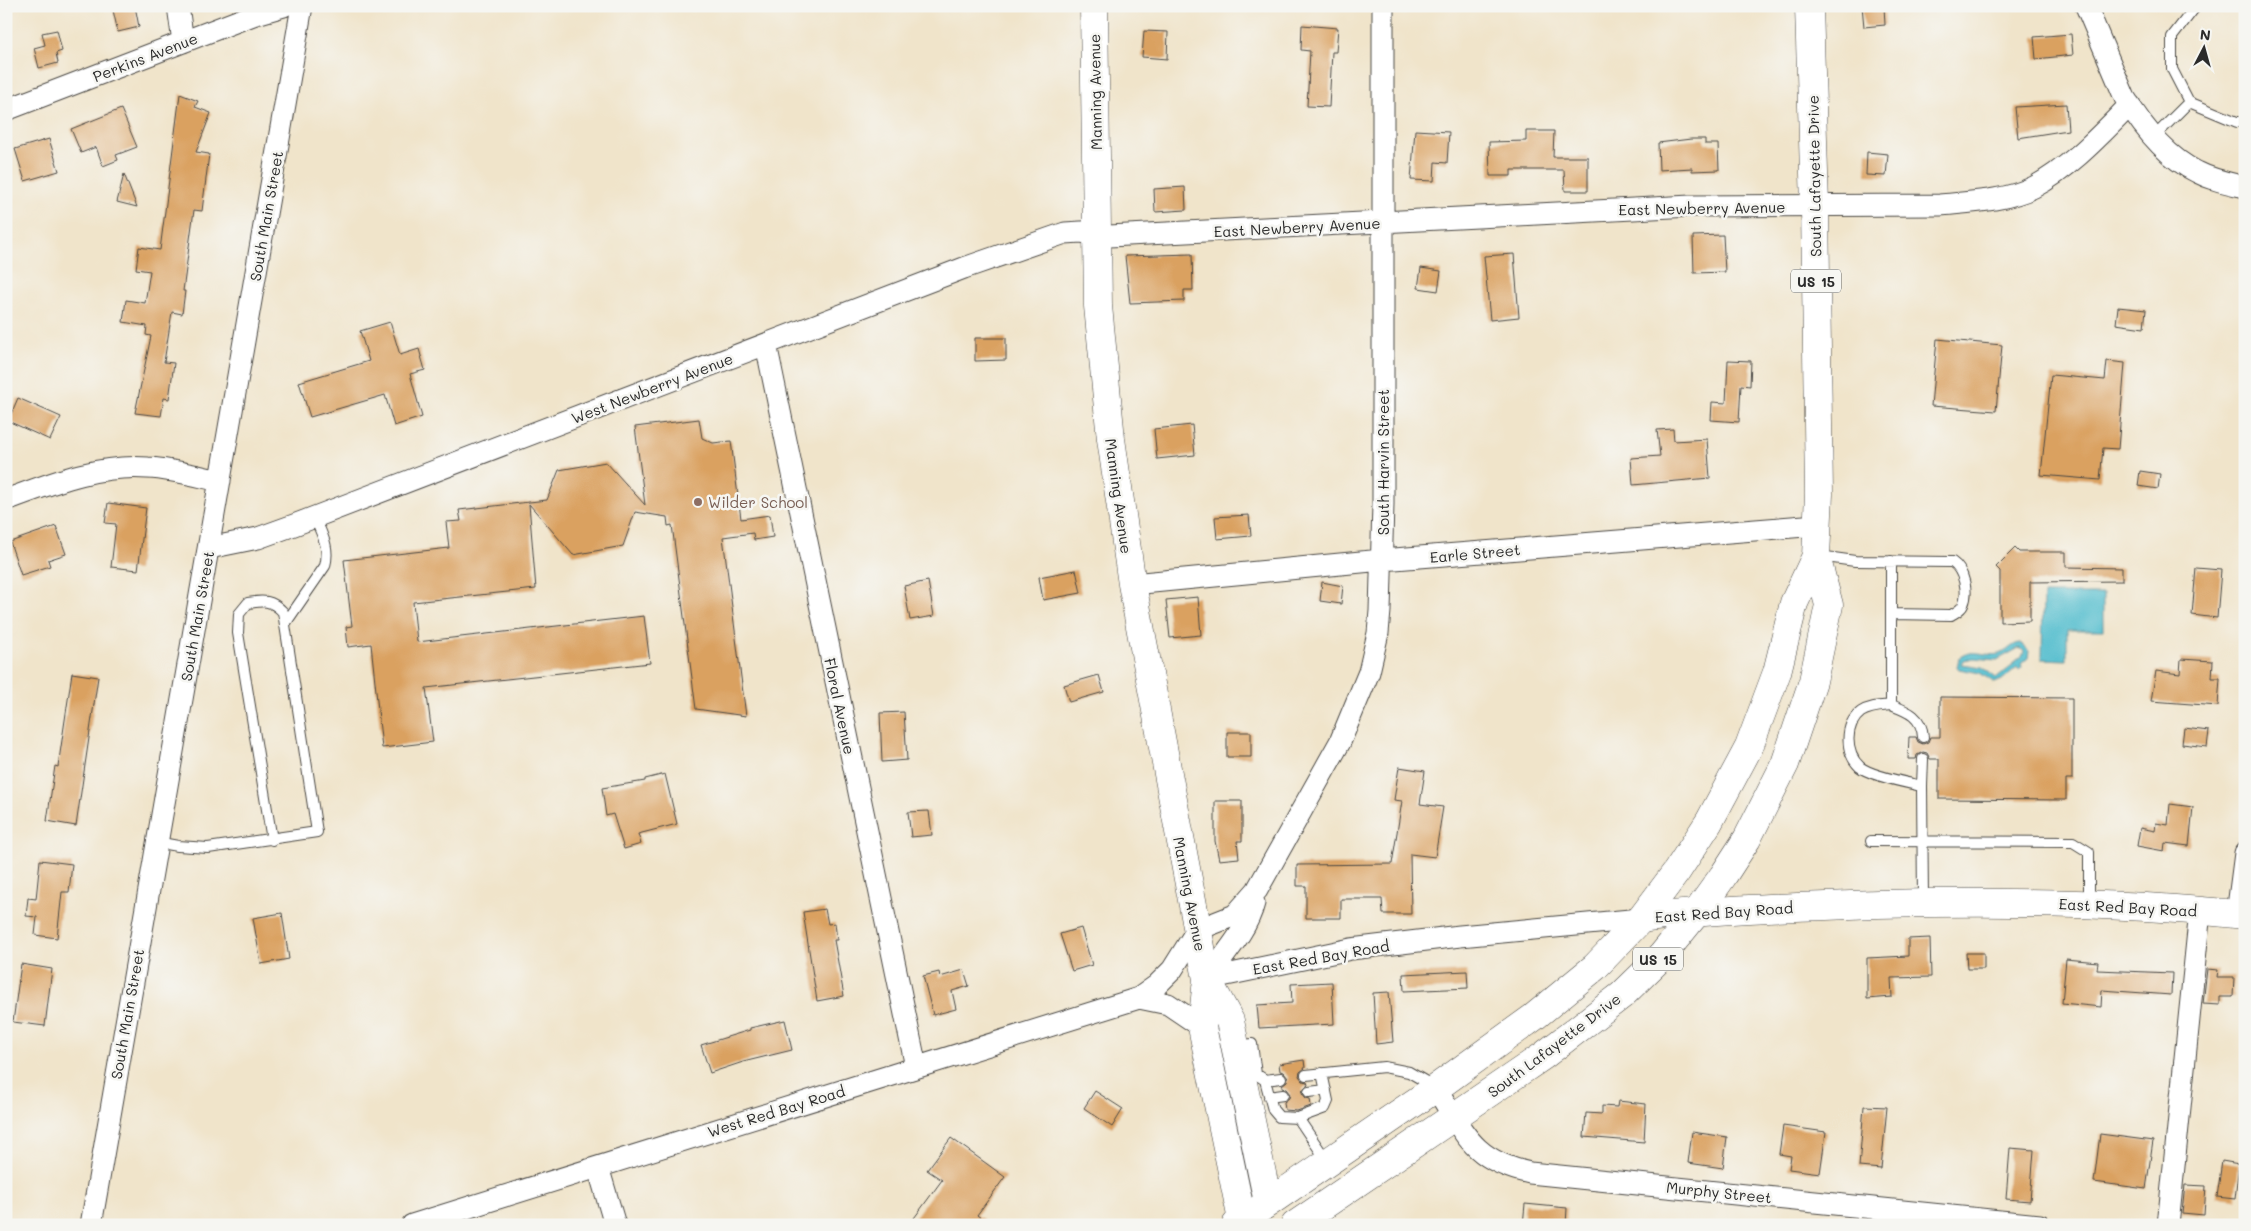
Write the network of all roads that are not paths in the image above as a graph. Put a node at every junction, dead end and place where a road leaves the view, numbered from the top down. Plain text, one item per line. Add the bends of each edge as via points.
1 (178, 6) edge
2 (284, 6) edge
3 (302, 6) edge
4 (1094, 6) edge
5 (1382, 6) edge
6 (1810, 6) edge
7 (2086, 6) edge
8 (2196, 6) edge
9 (183, 42) junction
10 (2189, 102) junction
11 (2130, 105) junction
12 (6, 110) edge
13 (2245, 122) edge
14 (2154, 136) junction
15 (2245, 187) edge
16 (1815, 206) junction
17 (1383, 223) junction
18 (1096, 234) junction
19 (766, 344) junction
20 (220, 480) junction
21 (6, 500) edge
22 (315, 518) junction
23 (1817, 526) junction
24 (209, 548) junction
25 (1816, 556) junction
26 (1382, 560) junction
27 (1891, 561) junction
28 (1132, 584) junction
29 (1891, 614) junction
30 (286, 624) junction
31 (1891, 705) junction
32 (1923, 737) dead end
33 (1923, 759) dead end
34 (1922, 786) junction
35 (272, 840) junction
36 (1871, 841) dead end
37 (1922, 841) junction
38 (156, 842) junction
39 (2245, 853) edge
40 (1258, 890) junction
41 (1923, 903) junction
42 (2089, 904) junction
43 (1698, 911) junction
44 (2200, 911) junction
45 (2241, 915) edge
46 (1641, 919) junction
47 (1196, 930) junction
48 (1206, 979) junction
49 (1139, 998) junction
50 (1202, 1027) junction
51 (1235, 1047) junction
52 (916, 1067) junction
53 (1322, 1073) junction
54 (1306, 1075) dead end
55 (1281, 1078) dead end
56 (1266, 1080) junction
57 (1436, 1088) junction
58 (1326, 1090) junction
59 (1309, 1092) dead end
60 (1283, 1095) dead end
61 (1269, 1097) junction
62 (1261, 1112) junction
63 (1298, 1118) junction
64 (1455, 1118) junction
65 (1328, 1162) junction
66 (598, 1167) junction
67 (1270, 1214) edge
68 (1240, 1223) edge
69 (91, 1225) edge
70 (412, 1225) edge
71 (615, 1225) edge
72 (1295, 1225) edge
73 (2040, 1225) edge
74 (2168, 1225) edge

1 - 9 street
2 - 9 street, Perkins Avenue
3 - 20 street, South Main Street
4 - 18 main road, Manning Avenue
5 - 17 street, South Harvin Street
6 - 16 main road, South Lafayette Drive / US 15
7 - 11 street
8 - 10 lane via 2172,37 2172,69
9 - 12 street, Perkins Avenue
10 - 13 lane via 2236,122
10 - 14 lane
11 - 14 street
11 - 16 street, East Newberry Avenue via 2079,156 2034,187 2018,193 1976,202 1940,205
14 - 15 street via 2179,162 2214,179
16 - 17 street, East Newberry Avenue via 1691,206
16 - 23 main road, South Lafayette Drive / US 15
17 - 18 street, East Newberry Avenue via 1110,236
17 - 26 street, South Harvin Street
18 - 19 street, West Newberry Avenue via 1081,232 1056,236
18 - 28 main road, Manning Avenue via 1098,306 1111,440
19 - 22 street, West Newberry Avenue
19 - 52 street, Floral Avenue
20 - 21 street via 149,468 120,468 56,481
20 - 24 street, South Main Street
22 - 24 street, West Newberry Avenue via 258,538
22 - 30 lane via 327,545 325,566
23 - 25 main road, South Lafayette Drive / US 15
23 - 26 street, Earle Street
24 - 38 street, South Main Street
25 - 27 lane
25 - 43 main road, South Lafayette Drive / US 15 via 1829,605 1813,681 1800,722 1785,764 1751,831
25 - 46 main road, South Lafayette Drive / US 15 via 1794,603 1777,672 1749,747 1709,822
26 - 28 street, Earle Street
26 - 40 street, South Harvin Street via 1378,633 1369,672 1340,742
27 - 29 lane
27 - 29 lane via 1952,562 1960,568 1964,579 1964,604 1952,615
28 - 47 main road, Manning Avenue
29 - 31 lane
30 - 35 lane via 317,832
30 - 35 lane via 284,612 276,604 264,600 248,603 239,614 238,633
31 - 32 lane via 1919,720
31 - 34 lane via 1875,706 1860,713 1850,726 1848,742 1852,756 1861,768
33 - 34 lane
34 - 37 lane
35 - 38 lane via 208,848
36 - 37 lane
37 - 41 lane
37 - 42 lane via 2073,842 2089,852
38 - 69 street, South Main Street
39 - 45 street
40 - 47 street, South Harvin Street via 1235,915
40 - 48 street, South Harvin Street via 1252,912
41 - 42 main road, East Red Bay Road
41 - 43 main road, East Red Bay Road
42 - 44 main road, East Red Bay Road
43 - 46 main road, East Red Bay Road
43 - 64 main road, South Lafayette Drive / US 15 via 1659,959 1622,995 1573,1035
44 - 45 main road, East Red Bay Road
44 - 74 street
46 - 48 street, East Red Bay Road via 1351,949
46 - 57 main road, South Lafayette Drive / US 15 via 1613,950 1568,990
47 - 48 main road, Manning Avenue
47 - 49 street, West Red Bay Road via 1172,970
48 - 50 main road, Manning Avenue
48 - 51 main road, Manning Avenue via 1230,1021
49 - 50 street, West Red Bay Road via 1168,1004
49 - 52 street, West Red Bay Road
50 - 68 main road, Manning Avenue
51 - 56 lane via 1252,1044 1256,1074
51 - 62 main road, Manning Avenue
52 - 66 street, West Red Bay Road
53 - 54 lane
53 - 57 lane via 1384,1067 1409,1072
53 - 58 lane
55 - 56 lane
56 - 61 lane
57 - 64 street, Murphy Street
57 - 65 main road, South Lafayette Drive / US 15
58 - 59 lane
58 - 63 lane via 1328,1101 1324,1108
60 - 61 lane
61 - 62 lane
62 - 63 lane
62 - 67 main road, Manning Avenue
63 - 65 lane
64 - 72 main road, South Lafayette Drive / US 15
64 - 73 street, Murphy Street via 1469,1141 1487,1158 1530,1173
65 - 67 main road, South Lafayette Drive / US 15
66 - 70 street, West Red Bay Road
66 - 71 street
67 - 68 main road, US 15

